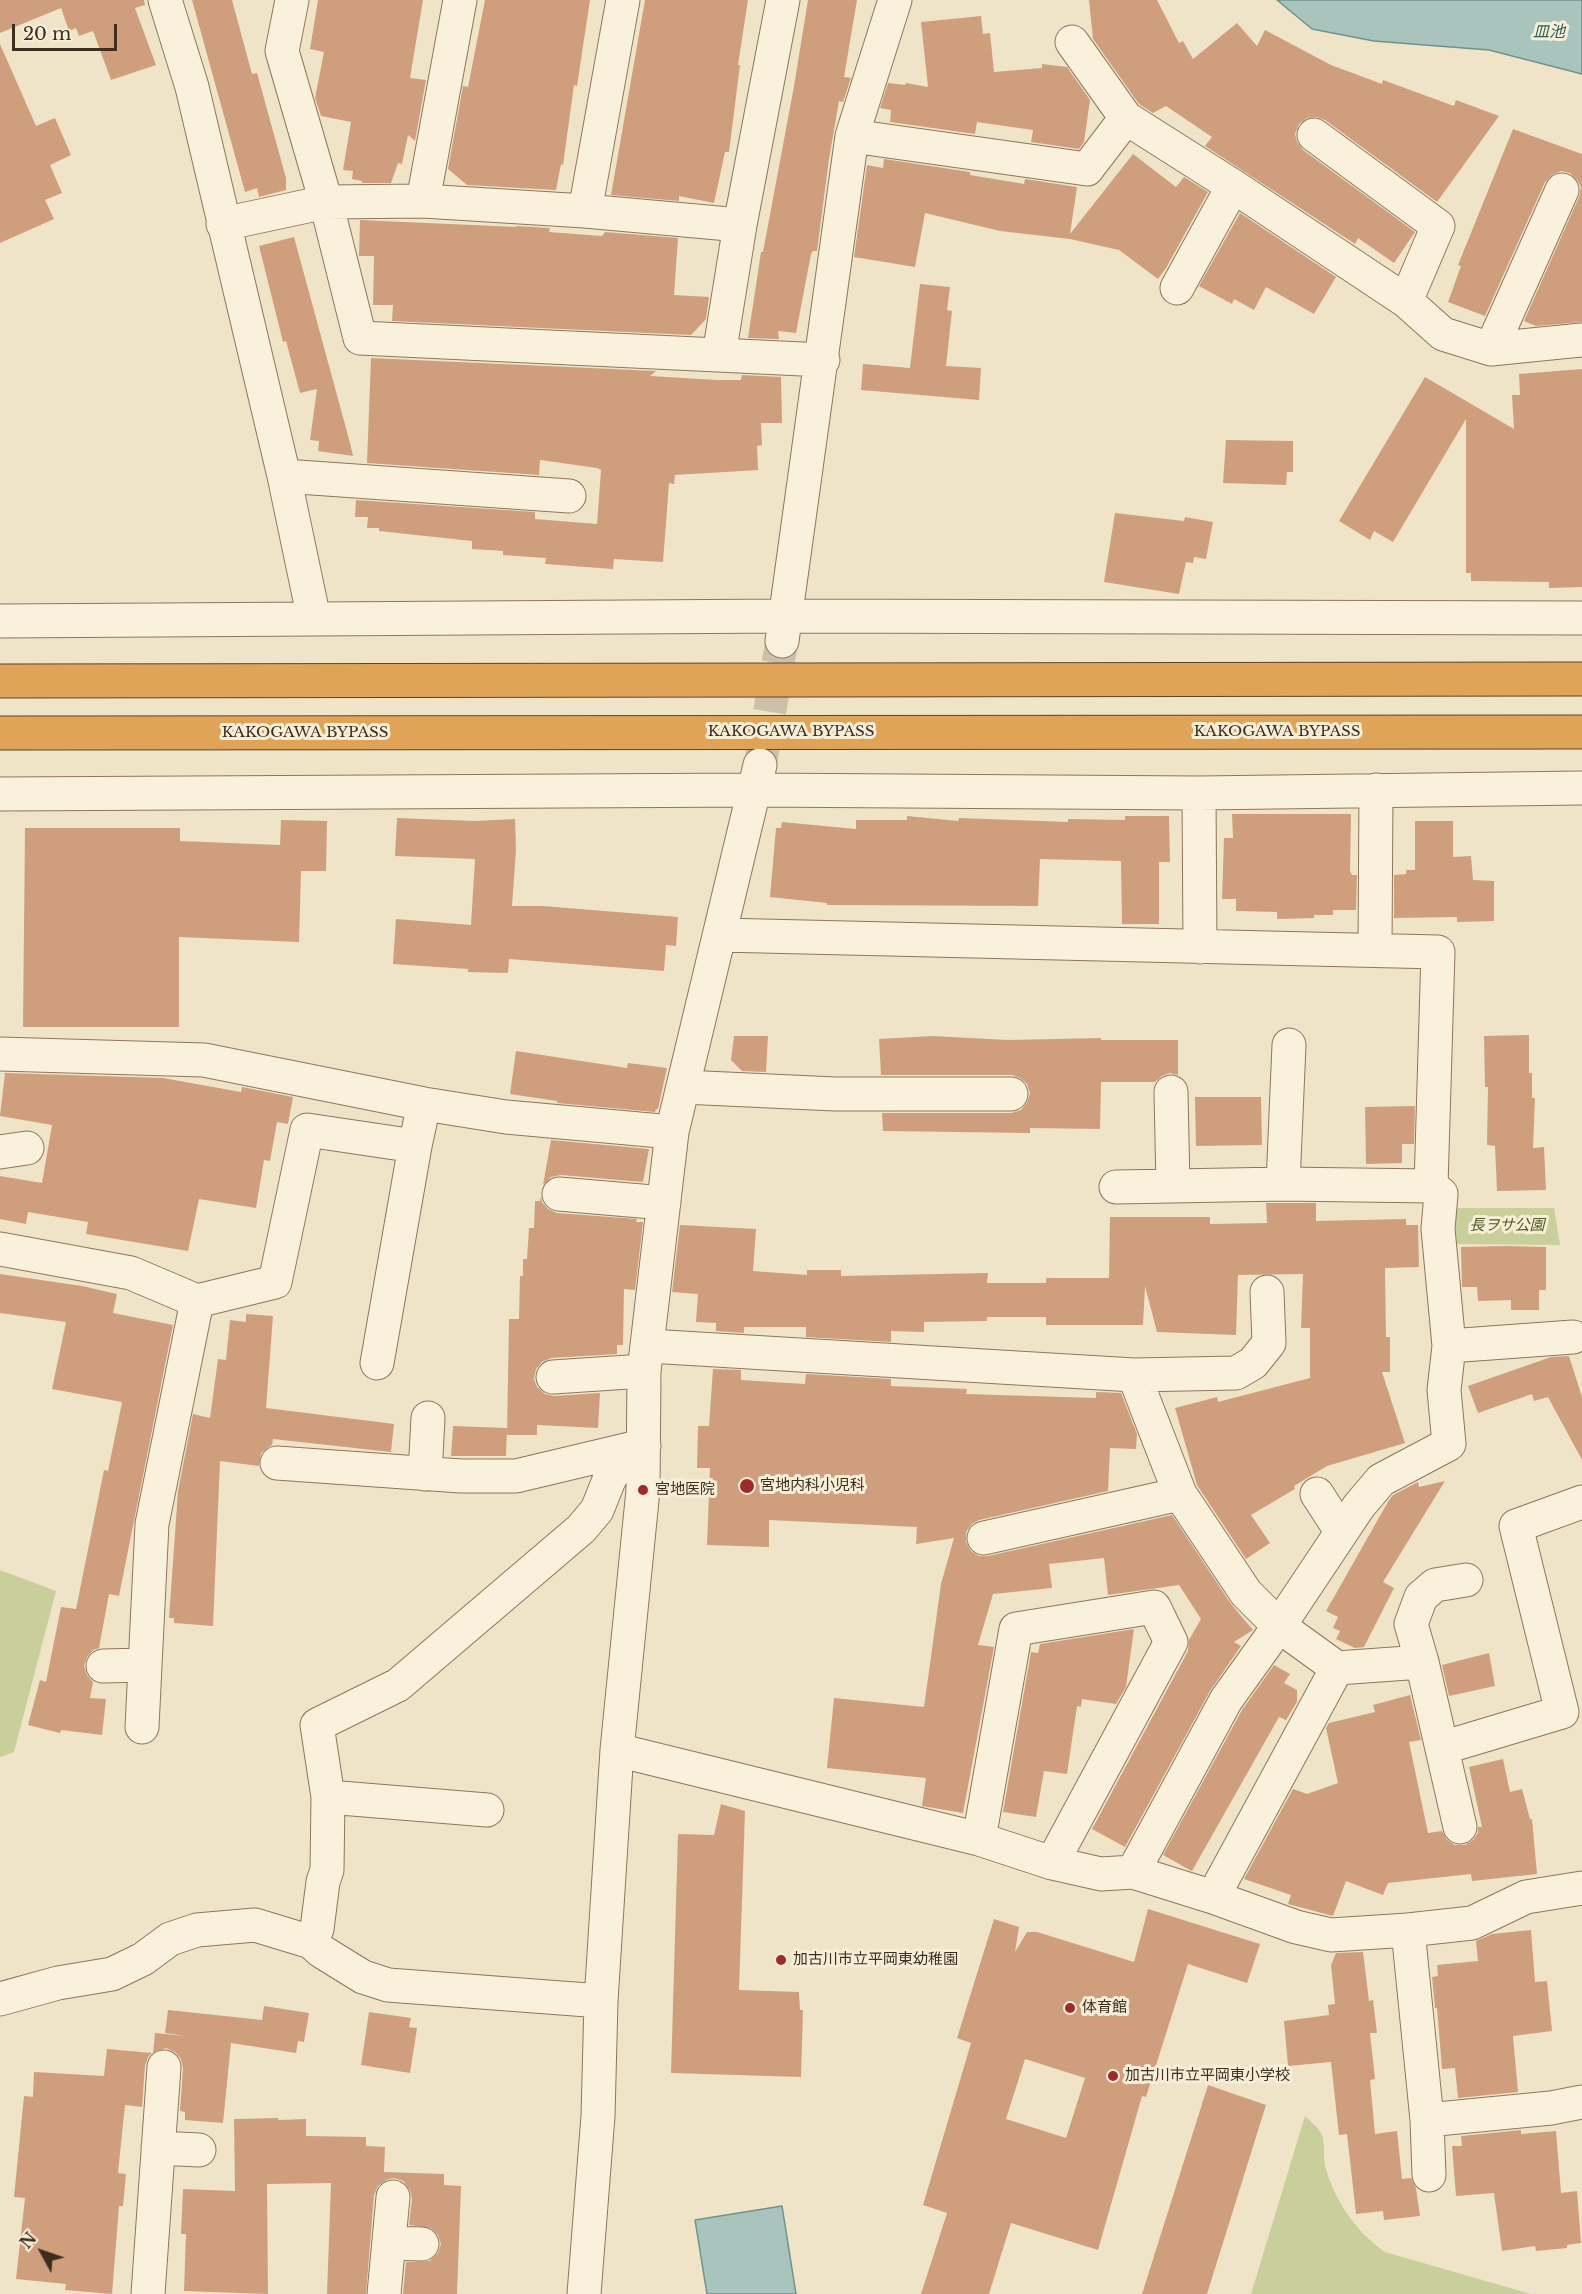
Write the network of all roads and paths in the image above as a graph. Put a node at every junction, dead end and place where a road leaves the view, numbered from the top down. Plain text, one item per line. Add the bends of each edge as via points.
1 (165, 0) edge
2 (292, 0) edge
3 (460, 0) edge
4 (623, 0) edge
5 (783, 0) edge
6 (895, 0) edge
7 (1072, 42) dead end
8 (1126, 118) junction
9 (1314, 135) dead end
10 (852, 136) junction
11 (1233, 186) junction
12 (1562, 190) dead end
13 (326, 201) junction
14 (423, 201) junction
15 (585, 211) junction
16 (223, 224) junction
17 (740, 225) junction
18 (1177, 288) dead end
19 (1406, 301) junction
20 (1582, 340) edge
21 (1491, 349) junction
22 (719, 355) junction
23 (823, 360) junction
24 (284, 476) junction
25 (569, 496) dead end
26 (1582, 618) edge
27 (314, 619) junction
28 (0, 621) edge
29 (784, 628) junction
30 (1582, 679) edge
31 (0, 681) edge
32 (1582, 732) edge
33 (0, 733) edge
34 (757, 778) junction
35 (1582, 788) edge
36 (1376, 790) junction
37 (1199, 793) junction
38 (0, 794) edge
39 (720, 935) junction
40 (1200, 947) junction
41 (1375, 950) junction
42 (1289, 1045) dead end
43 (0, 1054) edge
44 (683, 1087) junction
45 (1171, 1092) dead end
46 (1011, 1094) dead end
47 (424, 1104) junction
48 (672, 1132) junction
49 (415, 1146) junction
50 (1283, 1184) junction
51 (1173, 1186) junction
52 (1431, 1186) junction
53 (1116, 1187) dead end
54 (559, 1194) dead end
55 (664, 1203) junction
56 (0, 1249) edge
57 (1267, 1292) dead end
58 (197, 1301) junction
59 (1573, 1337) dead end
60 (1449, 1346) junction
61 (646, 1358) junction
62 (377, 1364) dead end
63 (1134, 1376) junction
64 (554, 1377) dead end
65 (428, 1418) dead end
66 (644, 1446) junction
67 (277, 1463) dead end
68 (425, 1474) junction
69 (1180, 1494) junction
70 (1317, 1494) dead end
71 (1582, 1502) edge
72 (1341, 1531) junction
73 (984, 1538) dead end
74 (1466, 1580) dead end
75 (1279, 1626) junction
76 (1422, 1662) junction
77 (144, 1665) junction
78 (103, 1666) dead end
79 (1337, 1668) junction
80 (142, 1727) dead end
81 (1442, 1748) junction
82 (617, 1750) junction
83 (328, 1797) junction
84 (487, 1810) dead end
85 (1460, 1827) dead end
86 (979, 1839) junction
87 (1052, 1863) junction
88 (1133, 1872) junction
89 (1582, 1888) edge
90 (1213, 1897) junction
91 (1408, 1930) junction
92 (311, 1942) junction
93 (0, 2000) edge
94 (601, 2001) junction
95 (164, 2067) dead end
96 (1582, 2102) edge
97 (1427, 2120) junction
98 (158, 2148) junction
99 (199, 2150) dead end
100 (1429, 2175) dead end
101 (393, 2197) dead end
102 (389, 2243) junction
103 (422, 2244) dead end
104 (148, 2294) edge
105 (384, 2294) edge
106 (584, 2294) edge

1 - 16 street via 192,87
2 - 13 street via 282,51
3 - 14 street
4 - 15 street
5 - 17 street
6 - 10 street
7 - 8 street
8 - 10 street via 1087,169
8 - 11 street
9 - 19 street via 1438,226
10 - 23 street
11 - 18 street
11 - 19 street
12 - 21 street
13 - 14 street
13 - 16 street
13 - 22 street via 360,338
14 - 15 street
15 - 17 street
16 - 24 street
17 - 22 street
19 - 21 street via 1443,334
20 - 21 street
22 - 23 street
23 - 29 street
24 - 25 street
24 - 27 street
26 - 29 street
27 - 28 street
27 - 29 street
30 - 31 highway
32 - 33 highway, KAKOGAWA BYPASS
34 - 37 street
34 - 38 street
34 - 39 street
35 - 36 street
36 - 37 street
36 - 41 street
37 - 40 street
39 - 40 street
39 - 44 street
40 - 41 street
41 - 52 street via 1438,951
42 - 50 street
43 - 47 street via 204,1060
44 - 46 street via 835,1094
44 - 48 street
45 - 51 street
47 - 48 street via 506,1117
47 - 49 street
48 - 55 street
49 - 58 street via 307,1130 275,1282
49 - 62 street
50 - 51 street
50 - 52 street
51 - 53 street
52 - 60 street via 1442,1194 1438,1228
54 - 55 street
55 - 61 street
56 - 58 street via 131,1273
57 - 63 street via 1269,1343 1253,1363 1236,1373
58 - 77 street via 152,1524
59 - 60 street
60 - 72 street via 1443,1390 1449,1444 1382,1480
61 - 63 street
61 - 64 street
61 - 66 street
63 - 69 street
65 - 68 street
66 - 68 street via 516,1476
66 - 82 street
66 - 83 street via 616,1468 597,1510 581,1529 398,1685 317,1725
67 - 68 street
69 - 73 street
69 - 75 street via 1246,1593
70 - 72 street
71 - 81 street via 1516,1526 1562,1712
72 - 75 street
74 - 76 street via 1435,1586 1421,1597 1411,1624
75 - 79 street
75 - 88 street via 1226,1700
76 - 79 street
76 - 81 street
77 - 78 street
77 - 80 street
79 - 90 street
81 - 85 street
82 - 86 street
82 - 94 street
83 - 84 street
83 - 92 street via 327,1870 317,1929
86 - 87 street
86 - 87 street via 1016,1629 1154,1607 1171,1642
87 - 88 street via 1101,1874
88 - 90 street
89 - 91 street via 1526,1897 1472,1923
90 - 91 street via 1296,1927 1331,1935
91 - 97 street
92 - 93 street via 255,1925 197,1930 170,1940 112,1974 58,1983
92 - 94 street via 363,1977 388,1985
94 - 106 street via 598,2116
95 - 98 street
96 - 97 street
97 - 100 street
98 - 99 street
98 - 104 street
101 - 102 street
102 - 103 street
102 - 105 street

